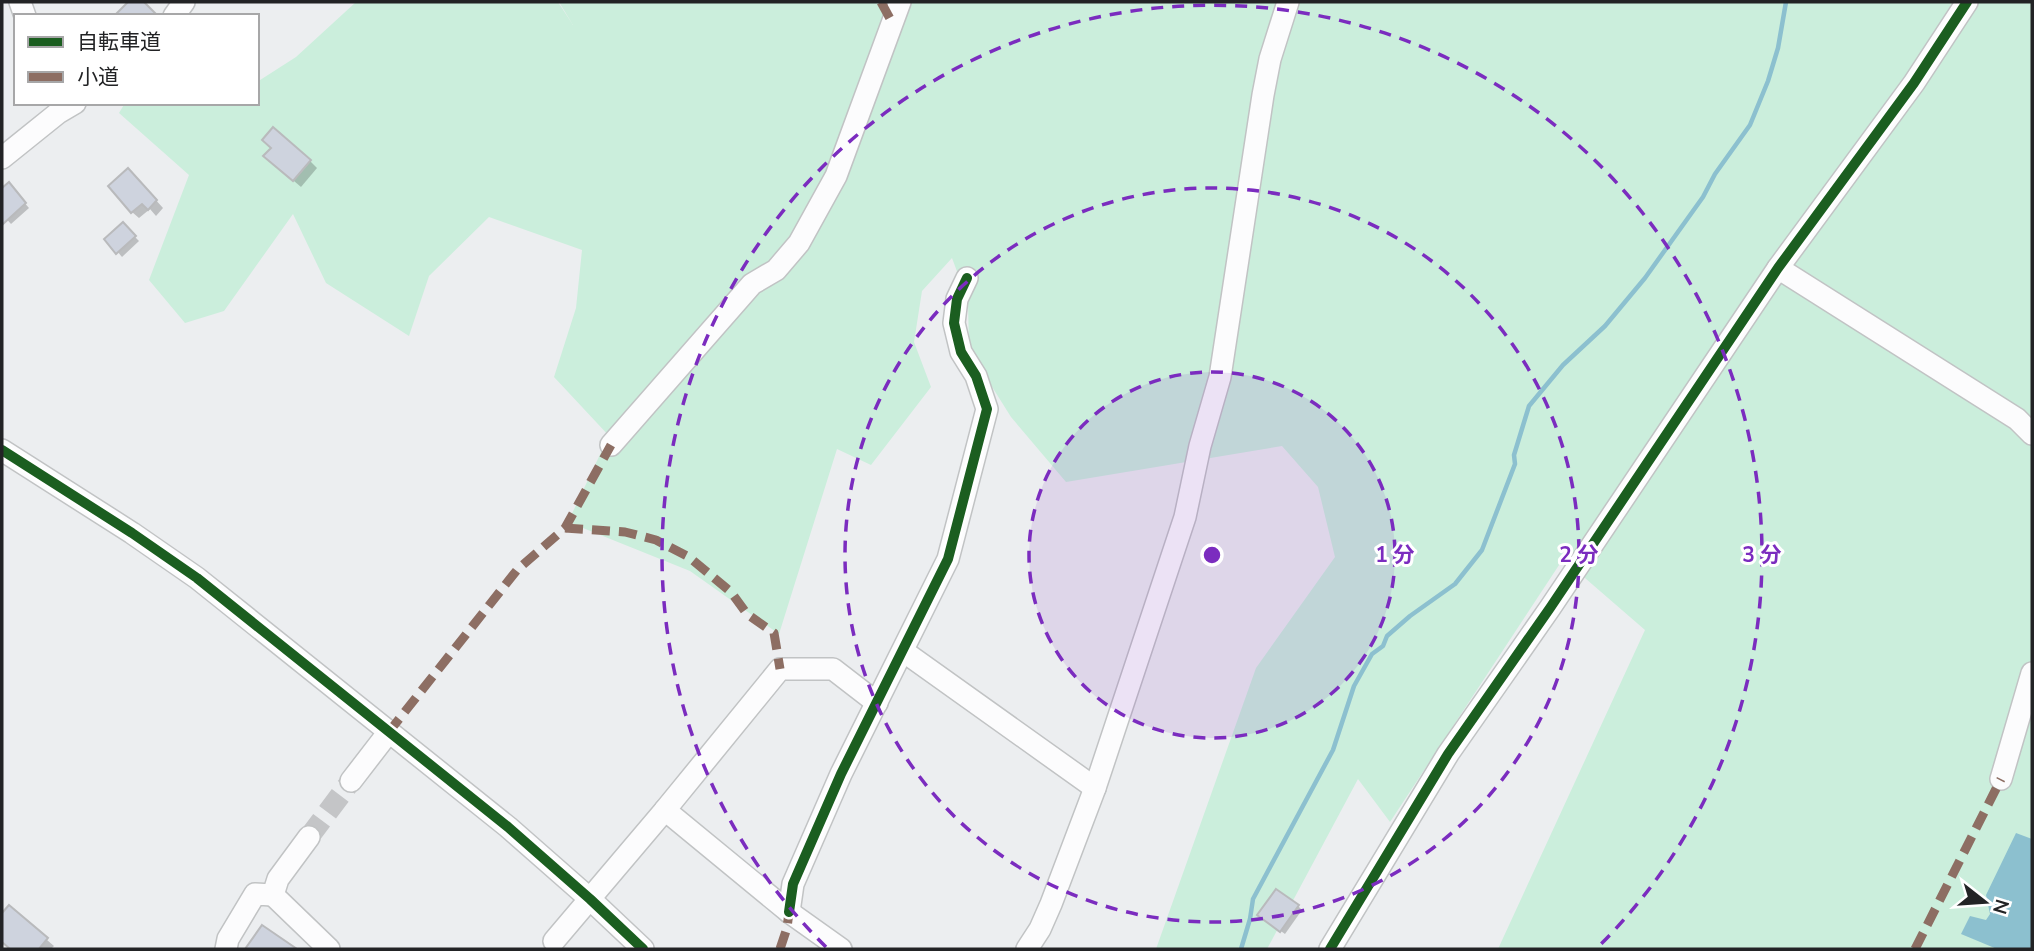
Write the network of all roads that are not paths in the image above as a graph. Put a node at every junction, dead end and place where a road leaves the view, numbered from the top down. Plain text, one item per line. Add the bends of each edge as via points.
1 (900, 2) edge
2 (1288, 2) edge
3 (1968, 2) edge
4 (62, 106) edge
5 (2, 158) edge
6 (1778, 268) junction
7 (967, 278) dead end
8 (2032, 433) edge
9 (611, 445) dead end
10 (2, 450) edge
11 (902, 652) junction
12 (2032, 673) edge
13 (877, 703) junction
14 (388, 733) junction
15 (2001, 779) dead end
16 (351, 781) tunnel mouth
17 (1095, 788) junction
18 (665, 810) junction
19 (309, 837) tunnel mouth
20 (273, 895) junction
21 (590, 899) junction
22 (789, 912) junction
23 (554, 941) dead end
24 (226, 949) edge
25 (330, 949) edge
26 (643, 949) edge
27 (841, 949) edge
28 (1027, 949) edge
29 (1330, 949) edge

1 - 9 street via 836,176 799,243 776,270 752,284
2 - 17 street via 1270,59 1220,377 1185,517
3 - 6 street
4 - 5 street
6 - 8 street via 2017,419
6 - 29 street via 1448,754
7 - 11 street via 957,299 954,323 961,352 976,376 987,409 948,559
10 - 14 street via 197,578
11 - 13 street
11 - 17 street
12 - 15 street
13 - 18 street via 833,669 780,669
13 - 22 street via 793,884
14 - 16 street
14 - 21 street via 472,797
17 - 28 street via 1051,904
18 - 21 street
18 - 22 street
19 - 20 street via 278,879
20 - 24 street via 255,894
20 - 25 street
21 - 23 street
21 - 26 street
22 - 27 street

